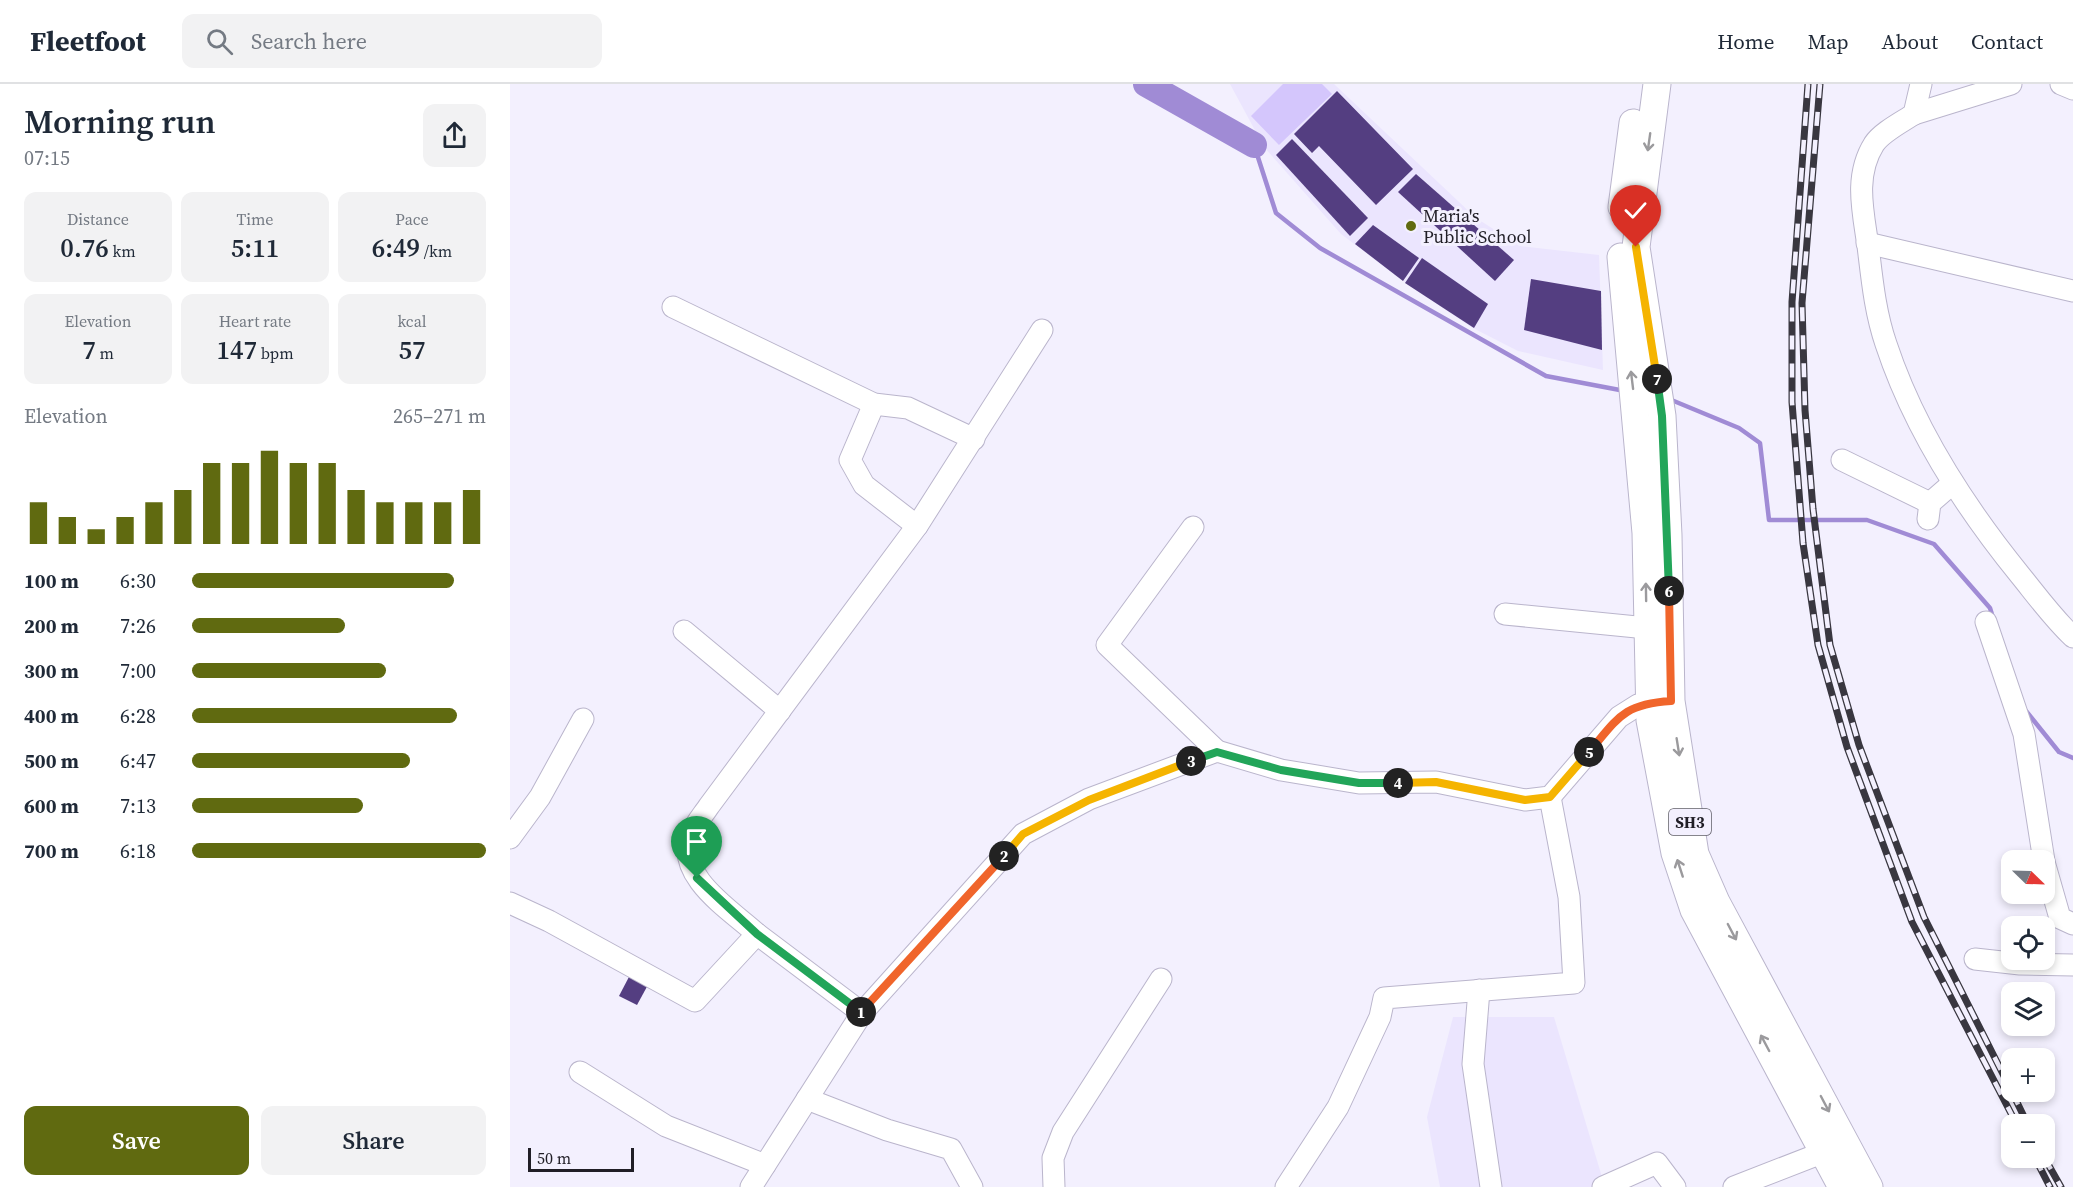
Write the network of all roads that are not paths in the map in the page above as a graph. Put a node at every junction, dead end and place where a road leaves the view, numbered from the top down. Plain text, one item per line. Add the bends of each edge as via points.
1 (1639, 84) edge
2 (1658, 84) edge
3 (1921, 84) edge
4 (2011, 84) edge
5 (2061, 84) edge
6 (2073, 89) edge
7 (1914, 114) junction
8 (1867, 243) junction
9 (2073, 291) edge
10 (673, 307) dead end
11 (1042, 330) dead end
12 (1640, 340) junction
13 (874, 404) junction
14 (1650, 419) junction
15 (974, 439) junction
16 (1842, 460) dead end
17 (1953, 483) junction
18 (917, 526) junction
19 (1193, 527) dead end
20 (1505, 614) dead end
21 (1986, 622) dead end
22 (1647, 628) junction
23 (684, 631) dead end
24 (2073, 637) edge
25 (1660, 702) junction
26 (780, 711) junction
27 (583, 719) dead end
28 (1217, 752) junction
29 (1550, 797) junction
30 (510, 838) edge
31 (2042, 850) edge
32 (2055, 900) edge
33 (510, 903) edge
34 (2073, 924) edge
35 (757, 934) junction
36 (1975, 959) dead end
37 (2073, 965) edge
38 (1161, 979) dead end
39 (1479, 990) junction
40 (862, 1013) junction
41 (580, 1072) dead end
42 (807, 1100) junction
43 (1834, 1148) junction
44 (765, 1165) junction
45 (751, 1187) edge
46 (972, 1187) edge
47 (1054, 1187) edge
48 (1286, 1187) edge
49 (1491, 1187) edge
50 (1603, 1187) edge
51 (1675, 1187) edge
52 (1734, 1187) edge
53 (1842, 1187) edge
54 (1869, 1187) edge

1 - 12 main road, SH3 via 1620,236
2 -> 12 main road, SH3 via 1637,232
3 - 7 street
4 - 7 street
5 - 6 street
7 - 8 street via 1875,143 1862,171
8 - 9 street
8 - 17 street via 1872,287 1886,344 1914,414
10 - 13 street
11 - 15 street
12 - 14 main road, SH3
13 - 15 street via 908,408
13 - 18 street via 850,460 864,484
22 -> 14 main road, SH3
14 - 25 main road, SH3 via 1668,535
15 - 18 street
16 - 17 street via 1929,511
17 - 24 street via 2005,556
18 - 26 street
19 - 28 street via 1107,645
20 - 22 street
21 - 31 street via 2024,734
22 - 25 main road, SH3
23 - 26 street
25 - 29 street via 1638,705 1619,717
25 - 43 main road, SH3 via 1675,853 1694,910
26 - 35 street via 709,806 691,834 688,850 697,878
27 - 30 street via 540,797
28 - 29 street via 1281,770 1359,783 1436,782 1525,800
28 - 40 street via 1089,800 1023,834
29 - 39 street via 1569,897 1574,983
32 - 34 street via 2060,918
33 - 35 street via 695,1001
35 - 40 street
36 - 37 street
38 - 47 street via 1063,1132 1053,1158
39 - 48 street via 1384,998 1380,1017 1338,1107
39 - 49 street via 1473,1064
40 - 42 street
41 - 44 street via 666,1126
42 - 44 street
42 - 46 street via 951,1149
43 - 52 street
43 - 53 main road, SH3
43 - 54 main road, SH3
44 - 45 street
50 - 51 street via 1657,1163

